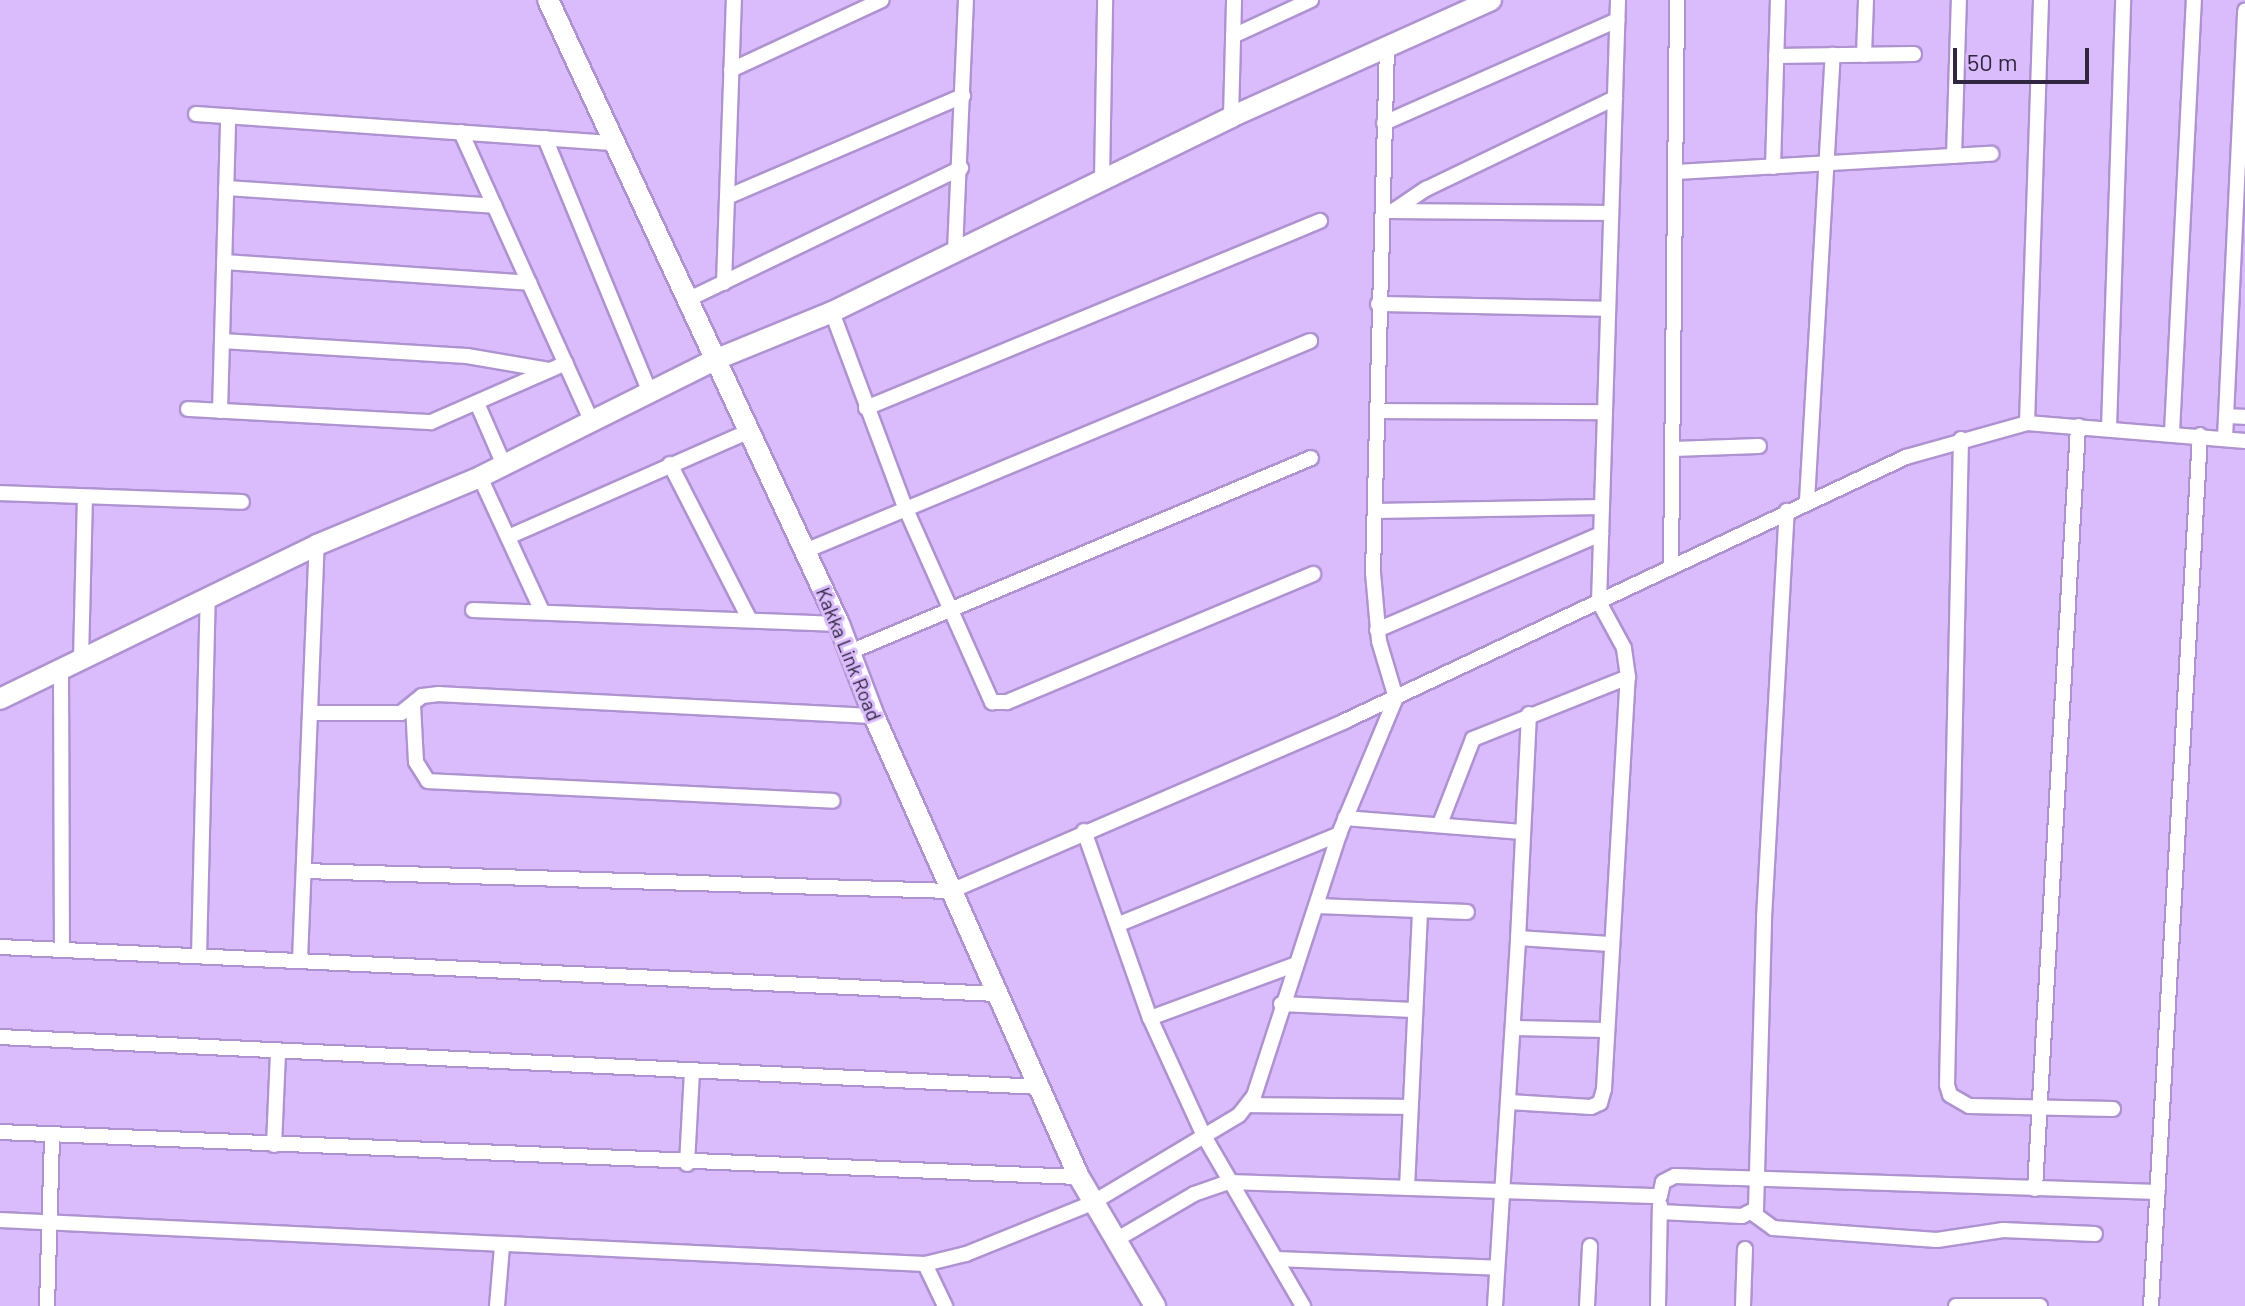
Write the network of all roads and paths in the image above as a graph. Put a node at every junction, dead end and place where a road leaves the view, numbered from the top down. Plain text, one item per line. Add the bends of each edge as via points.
1 (548, 0) edge
2 (734, 0) edge
3 (882, 0) edge
4 (966, 0) edge
5 (1105, 0) edge
6 (1234, 0) edge
7 (1311, 0) edge
8 (1491, 0) edge
9 (1618, 0) edge
10 (1677, 0) edge
11 (1778, 0) edge
12 (1866, 0) edge
13 (1959, 0) edge
14 (2041, 0) edge
15 (2123, 0) edge
16 (2194, 0) edge
17 (2245, 10) edge
18 (1617, 20) junction
19 (1233, 36) junction
20 (1387, 47) junction
21 (2244, 52) edge
22 (1914, 54) dead end
23 (1833, 55) junction
24 (1864, 55) junction
25 (1776, 56) junction
26 (731, 70) junction
27 (963, 96) junction
28 (1615, 98) junction
29 (196, 114) dead end
30 (228, 116) junction
31 (1231, 117) junction
32 (1384, 123) junction
33 (461, 132) junction
34 (545, 138) junction
35 (615, 143) junction
36 (2242, 150) edge
37 (1991, 154) dead end
38 (1954, 156) junction
39 (1830, 163) junction
40 (1773, 167) junction
41 (961, 168) junction
42 (1675, 172) junction
43 (1102, 180) junction
44 (226, 188) junction
45 (727, 197) junction
46 (494, 206) junction
47 (1387, 211) junction
48 (1611, 213) junction
49 (1320, 221) dead end
50 (2239, 247) edge
51 (955, 251) junction
52 (224, 262) junction
53 (529, 283) junction
54 (724, 283) junction
55 (689, 299) junction
56 (1378, 304) junction
57 (1608, 309) junction
58 (832, 312) junction
59 (2229, 340) junction
60 (222, 341) junction
61 (1310, 341) dead end
62 (2245, 342) edge
63 (717, 359) junction
64 (566, 363) junction
65 (549, 370) junction
66 (650, 393) junction
67 (477, 403) junction
68 (866, 408) junction
69 (188, 409) dead end
70 (220, 411) junction
71 (1378, 411) junction
72 (1605, 412) junction
73 (2226, 416) junction
74 (2245, 417) edge
75 (592, 422) junction
76 (2027, 423) junction
77 (2078, 426) junction
78 (2109, 428) junction
79 (749, 431) junction
80 (2172, 432) junction
81 (2200, 435) junction
82 (2225, 438) junction
83 (1961, 439) junction
84 (2245, 441) edge
85 (1759, 446) dead end
86 (1673, 449) junction
87 (1311, 458) dead end
88 (670, 464) junction
89 (504, 465) junction
90 (480, 477) junction
91 (0, 493) edge
92 (85, 498) junction
93 (1807, 501) junction
94 (242, 502) dead end
95 (905, 507) junction
96 (1602, 507) junction
97 (1375, 511) junction
98 (1787, 511) junction
99 (1601, 534) junction
100 (508, 537) junction
101 (317, 545) junction
102 (805, 551) junction
103 (1671, 566) junction
104 (1313, 574) dead end
105 (208, 598) junction
106 (1599, 602) junction
107 (473, 610) dead end
108 (949, 610) junction
109 (542, 611) junction
110 (750, 620) junction
111 (839, 624) junction
112 (1377, 630) junction
113 (850, 652) junction
114 (81, 659) junction
115 (61, 669) junction
116 (1628, 677) junction
117 (1396, 698) junction
118 (0, 699) edge
119 (413, 705) junction
120 (310, 713) junction
121 (1529, 714) junction
122 (874, 716) junction
123 (833, 801) dead end
124 (1345, 818) junction
125 (1440, 824) junction
126 (1084, 831) junction
127 (1521, 832) junction
128 (1339, 834) junction
129 (304, 871) junction
130 (951, 891) junction
131 (1318, 906) junction
132 (1420, 910) junction
133 (1467, 912) dead end
134 (1119, 924) junction
135 (1518, 938) junction
136 (1610, 944) junction
137 (0, 947) edge
138 (62, 949) junction
139 (199, 956) junction
140 (300, 960) junction
141 (1294, 965) junction
142 (998, 994) junction
143 (1281, 1004) junction
144 (1413, 1010) junction
145 (1150, 1018) junction
146 (1514, 1028) junction
147 (1605, 1030) junction
148 (0, 1037) edge
149 (278, 1053) junction
150 (692, 1071) junction
151 (1042, 1087) junction
152 (1509, 1102) junction
153 (1249, 1105) junction
154 (1409, 1107) junction
155 (2039, 1107) junction
156 (2113, 1109) dead end
157 (0, 1132) edge
158 (52, 1134) junction
159 (1204, 1136) junction
160 (274, 1145) junction
161 (687, 1164) junction
162 (1079, 1177) junction
163 (1757, 1177) junction
164 (1229, 1182) junction
165 (1407, 1188) junction
166 (2035, 1189) junction
167 (1504, 1190) junction
168 (2158, 1192) junction
169 (1660, 1196) junction
170 (1092, 1203) junction
171 (1660, 1212) junction
172 (1754, 1214) junction
173 (0, 1220) edge
174 (51, 1222) junction
175 (2095, 1234) dead end
176 (1114, 1241) junction
177 (1590, 1246) dead end
178 (502, 1247) junction
179 (1745, 1249) dead end
180 (1277, 1259) junction
181 (925, 1264) junction
182 (1497, 1268) junction
183 (47, 1306) edge
184 (497, 1306) edge
185 (945, 1306) edge
186 (1155, 1306) edge
187 (1303, 1306) edge
188 (1495, 1306) edge
189 (1587, 1306) edge
190 (1658, 1306) edge
191 (1743, 1306) edge
192 (1956, 1306) edge
193 (2040, 1306) edge
194 (2151, 1306) edge

1 - 35 street, Kakka Link Road
2 - 26 street
3 - 26 street
4 - 27 street
5 - 43 street
6 - 19 street
7 - 19 street
8 - 20 street
9 - 18 street
10 - 42 street
11 - 25 street
12 - 24 street
13 - 38 street
14 - 76 street
15 - 78 street
16 - 80 street
17 - 21 street
18 - 28 street
18 - 32 street
19 - 31 street
20 - 31 street
20 - 32 street
21 - 36 street
22 - 24 street
23 - 24 street
23 - 25 street
23 - 39 street
25 - 40 street
26 - 45 street
27 - 41 street
27 - 45 street
28 - 47 street
28 - 48 street
29 - 30 street
30 - 33 street
30 - 44 street
31 - 43 street
32 - 47 street
33 - 34 street
33 - 46 street
34 - 35 street
34 - 66 street
35 - 55 street, Kakka Link Road
36 - 50 street
37 - 38 street
38 - 39 street
39 - 40 street
39 - 93 street
40 - 42 street
41 - 51 street
41 - 54 street
42 - 86 street
43 - 51 street
44 - 46 street
44 - 52 street
45 - 54 street
46 - 53 street
47 - 48 street
47 - 56 street
48 - 57 street
49 - 68 street
50 - 59 street
51 - 58 street
52 - 53 street
52 - 60 street
53 - 64 street
54 - 55 street
55 - 63 street, Kakka Link Road
56 - 57 street
56 - 71 street
57 - 72 street
58 - 63 street
58 - 68 street
59 - 62 street
59 - 73 street
60 - 65 street via 467,356
60 - 70 street
61 - 95 street
63 - 66 street
63 - 79 street, Kakka Link Road
64 - 65 street
64 - 75 street
65 - 67 street
66 - 75 street
67 - 70 street via 416,424
67 - 89 street
68 - 95 street
69 - 70 street
71 - 72 street
71 - 97 street
72 - 96 street
73 - 74 street
73 - 82 street
75 - 89 street
76 - 77 street
76 - 83 street
77 - 78 street
77 - 155 street
78 - 80 street
79 - 88 street
79 - 102 street, Kakka Link Road
80 - 81 street
81 - 82 street
81 - 168 street
82 - 84 street
83 - 93 street
83 - 155 street via 1947,1085 1950,1095 1969,1106
85 - 86 street
86 - 103 street
87 - 108 street
88 - 100 street
88 - 110 street
89 - 90 street
90 - 100 street
90 - 101 street
91 - 92 street
92 - 94 street
92 - 114 street
93 - 98 street
95 - 102 street
95 - 108 street
96 - 97 street
96 - 99 street
97 - 112 street
98 - 103 street
98 - 163 street via 1764,918
99 - 106 street
99 - 112 street
100 - 109 street
101 - 105 street
101 - 120 street
102 - 111 street, Kakka Link Road
103 - 106 street
104 - 108 street via 1002,703 987,699
105 - 114 street
105 - 139 street
106 - 116 street via 1624,648
106 - 117 street
107 - 109 street
108 - 113 street
109 - 110 street
110 - 111 street
111 - 113 street, Kakka Link Road
112 - 117 street
113 - 122 street, Kakka Link Road
114 - 115 street
115 - 118 street
115 - 138 street
116 - 121 street
116 - 136 street
117 - 124 street
117 - 126 street
119 - 120 street via 394,714
119 - 122 street via 422,696 439,694
119 - 123 street via 416,762 428,781
120 - 129 street
121 - 125 street via 1473,739
121 - 127 street
122 - 130 street, Kakka Link Road
124 - 125 street
124 - 128 street
125 - 127 street
126 - 130 street
126 - 134 street
127 - 135 street
128 - 131 street
128 - 134 street
129 - 130 street
129 - 140 street
130 - 142 street, Kakka Link Road
131 - 132 street
131 - 141 street
132 - 133 street
132 - 144 street
134 - 145 street
135 - 136 street
135 - 146 street
136 - 147 street
137 - 138 street
138 - 139 street
139 - 140 street
140 - 142 street
141 - 143 street
141 - 145 street
142 - 151 street, Kakka Link Road
143 - 144 street
143 - 153 street
144 - 154 street
145 - 159 street
146 - 147 street
146 - 152 street
147 - 152 street via 1600,1103 1591,1107
148 - 149 street
149 - 150 street
149 - 160 street
150 - 151 street
150 - 161 street
151 - 162 street, Kakka Link Road
152 - 167 street
153 - 154 street
153 - 159 street
154 - 165 street
155 - 156 street
155 - 166 street
157 - 158 street
158 - 160 street
158 - 174 street
159 - 164 street
159 - 170 street
160 - 161 street
161 - 162 street
162 - 170 street, Kakka Link Road
163 - 166 street
163 - 169 street via 1672,1176 1663,1182
163 - 172 street
164 - 165 street
164 - 176 street via 1194,1194
164 - 180 street
165 - 167 street
166 - 168 street
167 - 169 street
167 - 182 street
168 - 194 street
169 - 171 street
170 - 176 street, Kakka Link Road
170 - 181 street via 954,1258
171 - 172 street
171 - 190 street
172 - 175 street via 1773,1228 1937,1240 2003,1230
173 - 174 street
174 - 178 street
174 - 183 street
176 - 186 street, Kakka Link Road
177 - 189 street
178 - 181 street
178 - 184 street
179 - 191 street
180 - 182 street
180 - 187 street
181 - 185 street
182 - 188 street
192 - 193 street

